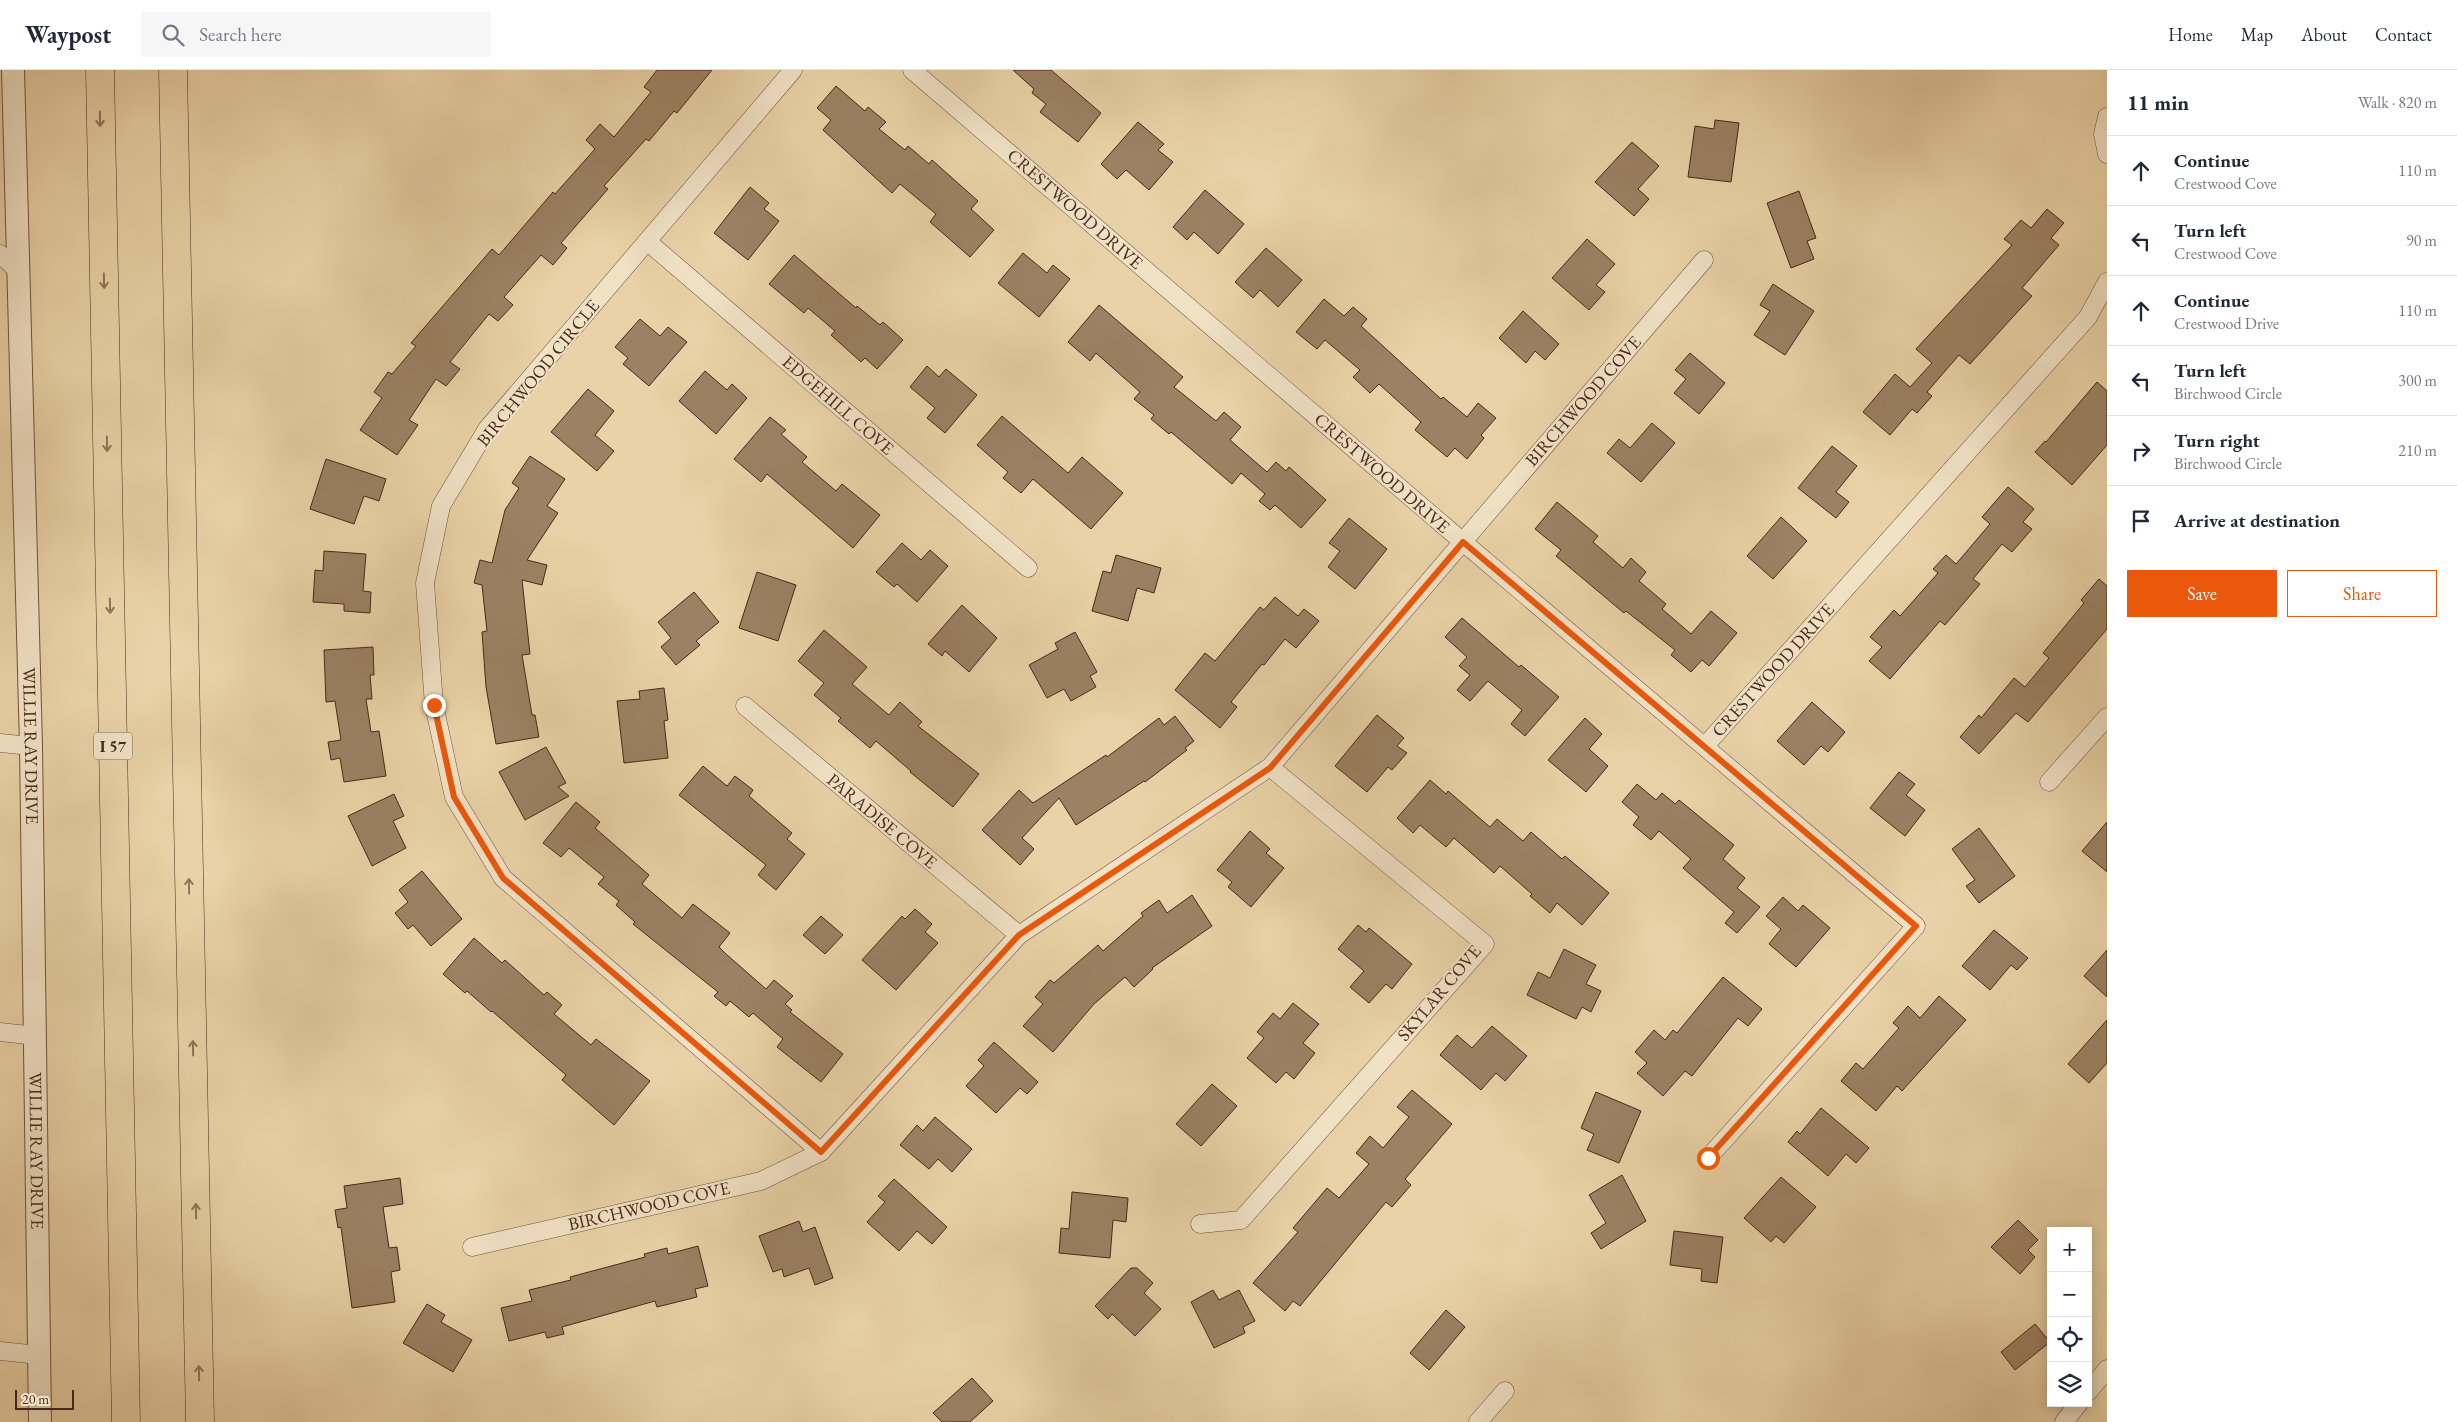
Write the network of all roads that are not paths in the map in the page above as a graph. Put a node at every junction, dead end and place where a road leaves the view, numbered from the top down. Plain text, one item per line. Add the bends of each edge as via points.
1 (13, 70) edge
2 (100, 70) edge
3 (173, 70) edge
4 (793, 70) edge
5 (912, 70) edge
6 (2107, 118) edge
7 (2107, 154) edge
8 (648, 242) junction
9 (0, 254) edge
10 (1704, 260) dead end
11 (17, 270) junction
12 (2107, 282) edge
13 (1463, 542) junction
14 (1028, 568) dead end
15 (745, 706) dead end
16 (2107, 717) edge
17 (0, 742) edge
18 (31, 746) junction
19 (1705, 746) junction
20 (1270, 768) junction
21 (2049, 782) dead end
22 (1019, 935) junction
23 (0, 1032) edge
24 (36, 1036) junction
25 (821, 1152) junction
26 (1708, 1158) dead end
27 (1200, 1224) dead end
28 (472, 1247) dead end
29 (0, 1351) edge
30 (39, 1356) junction
31 (2107, 1369) edge
32 (2092, 1387) edge
33 (1505, 1392) dead end
34 (2077, 1407) edge
35 (40, 1422) edge
36 (126, 1422) edge
37 (200, 1422) edge
38 (1478, 1422) edge
39 (2064, 1422) edge

1 - 11 street, WILLIE RAY DRIVE
2 -> 36 highway, I 57
37 -> 3 highway
4 - 8 street, BIRCHWOOD CIRCLE
5 - 13 street, CRESTWOOD DRIVE
6 - 7 street via 2103,134
8 - 14 street, EDGEHILL COVE
8 - 25 street, BIRCHWOOD CIRCLE via 487,429 441,506 424,583 434,705 454,797 503,878
9 - 11 street
10 - 13 street, BIRCHWOOD COVE
11 - 18 street, WILLIE RAY DRIVE
12 - 19 street, CRESTWOOD DRIVE via 2088,317
13 - 19 street, CRESTWOOD DRIVE
13 - 20 street
15 - 22 street, PARADISE COVE
16 - 21 street
17 - 18 street
18 - 24 street, WILLIE RAY DRIVE
19 - 26 street via 1916,926
20 - 22 street
20 - 27 street, SKYLAR COVE via 1485,944 1241,1220
22 - 25 street
23 - 24 street
24 - 30 street, WILLIE RAY DRIVE
25 - 28 street, BIRCHWOOD COVE via 761,1181
29 - 30 street
30 - 35 street, WILLIE RAY DRIVE
31 - 32 street
33 - 38 street
34 - 39 street

